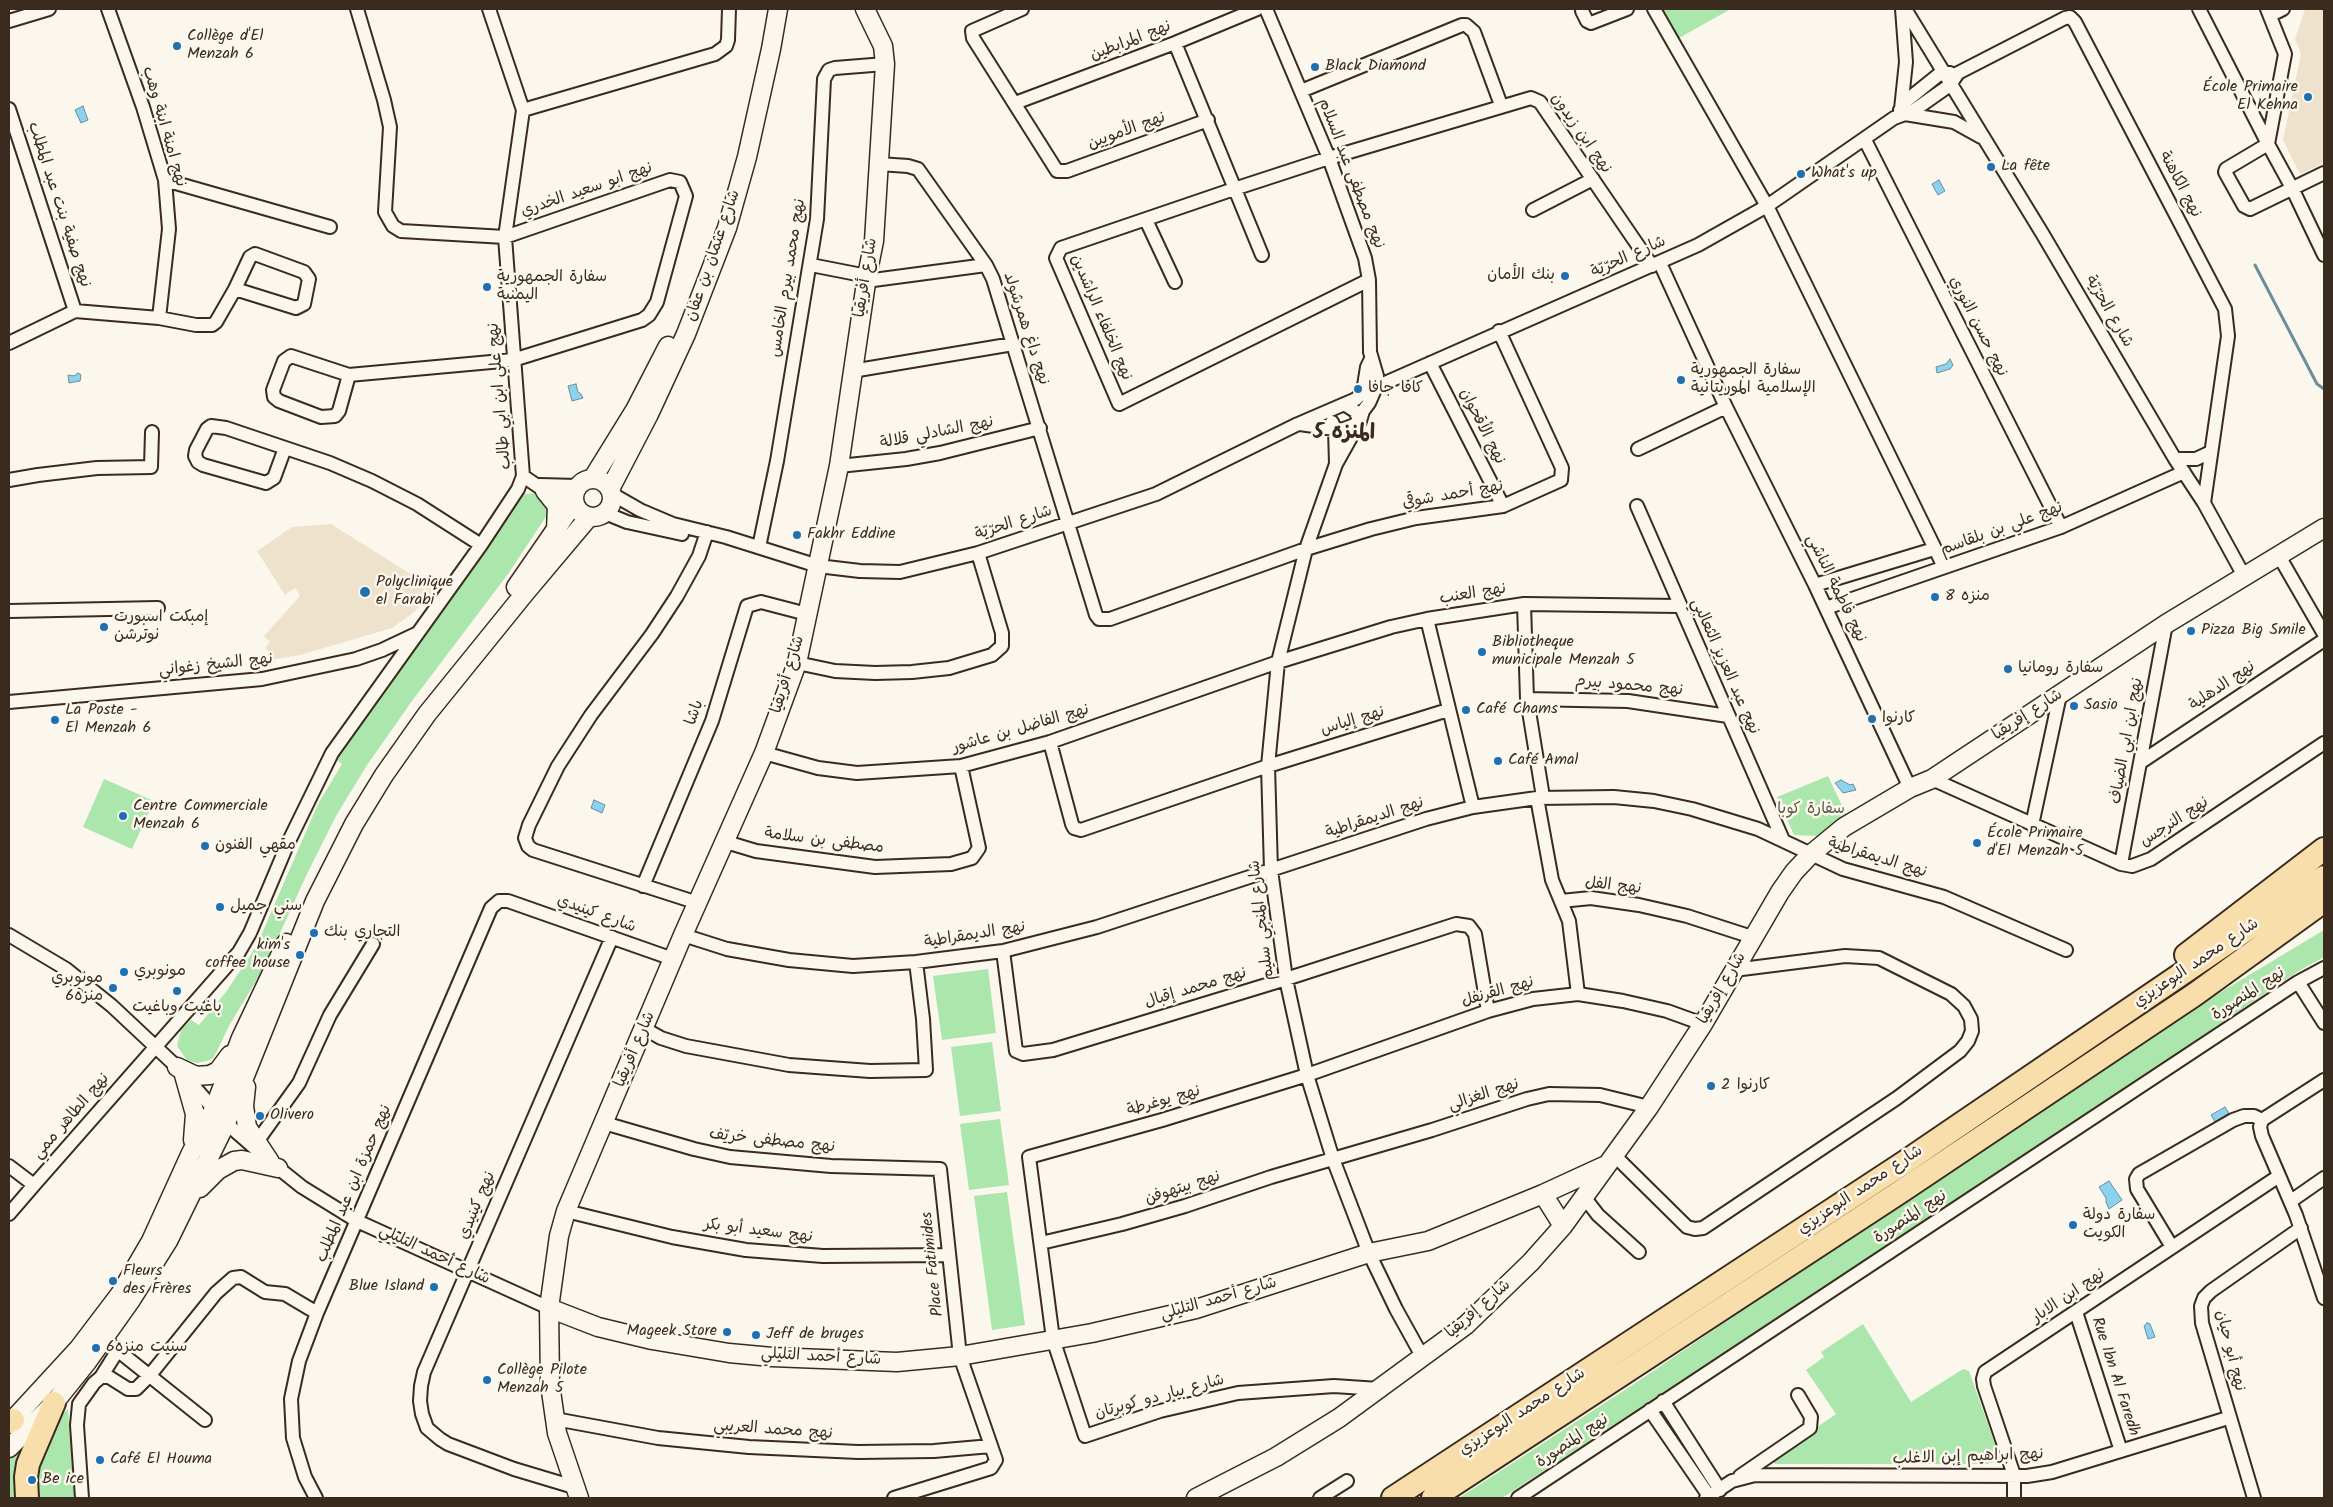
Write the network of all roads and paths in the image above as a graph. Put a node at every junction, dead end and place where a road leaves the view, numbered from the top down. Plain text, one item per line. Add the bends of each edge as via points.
1 (50, 9) edge
2 (108, 9) edge
3 (357, 9) edge
4 (488, 9) edge
5 (729, 9) edge
6 (767, 9) edge
7 (778, 9) edge
8 (865, 9) edge
9 (1022, 9) edge
10 (1257, 9) edge
11 (1266, 9) edge
12 (1627, 9) edge
13 (1654, 9) edge
14 (1904, 9) edge
15 (2199, 9) edge
16 (2283, 9) edge
17 (1582, 11) dead end
18 (2269, 12) edge
19 (9, 21) edge
20 (1175, 43) junction
21 (885, 64) junction
22 (1942, 72) junction
23 (1958, 73) junction
24 (1950, 85) junction
25 (1300, 91) junction
26 (1015, 102) junction
27 (1501, 105) junction
28 (9, 109) edge
29 (523, 110) junction
30 (1900, 114) junction
31 (1208, 120) junction
32 (1865, 140) junction
33 (1985, 140) junction
34 (2268, 144) junction
35 (1329, 158) junction
36 (879, 164) junction
37 (2324, 173) edge
38 (1593, 179) junction
39 (165, 180) junction
40 (2292, 188) junction
41 (1234, 189) junction
42 (1767, 206) junction
43 (1533, 210) dead end
44 (1146, 220) junction
45 (330, 227) dead end
46 (505, 237) junction
47 (1262, 254) dead end
48 (2324, 255) edge
49 (810, 265) junction
50 (986, 265) junction
51 (1656, 265) junction
52 (866, 279) junction
53 (1369, 280) junction
54 (1175, 282) dead end
55 (235, 289) junction
56 (75, 311) junction
57 (159, 318) junction
58 (1499, 331) junction
59 (9, 343) edge
60 (1013, 344) junction
61 (1371, 359) junction
62 (513, 360) junction
63 (1430, 362) junction
64 (852, 371) junction
65 (350, 375) junction
66 (1376, 387) junction
67 (1361, 395) junction
68 (1726, 406) junction
69 (1338, 407) junction
70 (1360, 421) junction
71 (1298, 424) junction
72 (1040, 428) junction
73 (1335, 428) junction
74 (152, 432) dead end
75 (285, 448) junction
76 (1638, 449) dead end
77 (2211, 452) junction
78 (2175, 459) junction
79 (1336, 464) junction
80 (839, 466) junction
81 (2184, 472) junction
82 (593, 478) junction
83 (9, 480) edge
84 (534, 484) junction
85 (611, 491) junction
86 (575, 496) junction
87 (2204, 503) junction
88 (1503, 506) junction
89 (1637, 506) dead end
90 (597, 515) junction
91 (1069, 524) junction
92 (2061, 528) junction
93 (2324, 528) edge
94 (556, 532) junction
95 (2324, 533) edge
96 (706, 535) junction
97 (2303, 540) junction
98 (481, 545) junction
99 (759, 547) junction
100 (1306, 549) junction
101 (1934, 549) junction
102 (978, 553) junction
103 (2279, 556) junction
104 (818, 566) junction
105 (1944, 567) junction
106 (2244, 576) junction
107 (1815, 585) junction
108 (1524, 604) junction
109 (1679, 606) junction
110 (158, 608) dead end
111 (1826, 608) junction
112 (9, 611) edge
113 (807, 614) junction
114 (1427, 619) junction
115 (2166, 624) junction
116 (420, 632) junction
117 (2324, 634) edge
118 (2324, 640) edge
119 (1278, 662) junction
120 (796, 663) junction
121 (2060, 695) junction
122 (1527, 699) junction
123 (9, 702) edge
124 (1448, 710) junction
125 (1728, 716) junction
126 (1050, 742) junction
127 (2324, 743) edge
128 (764, 754) junction
129 (2141, 762) junction
130 (961, 766) junction
131 (1268, 766) junction
132 (1932, 779) junction
133 (1910, 788) junction
134 (1540, 798) junction
135 (1473, 807) junction
136 (2032, 825) junction
137 (1783, 840) junction
138 (726, 842) junction
139 (2324, 849) edge
140 (1810, 855) junction
141 (2121, 864) junction
142 (1271, 870) junction
143 (2324, 877) edge
144 (643, 886) junction
145 (508, 901) joint
146 (1561, 901) junction
147 (2324, 901) edge
148 (698, 903) junction
149 (2324, 920) edge
150 (9, 935) edge
151 (683, 935) junction
152 (1752, 937) junction
153 (612, 938) junction
154 (373, 944) dead end
155 (2066, 950) dead end
156 (1003, 951) junction
157 (673, 959) junction
158 (916, 962) junction
159 (2324, 968) edge
160 (1734, 970) junction
161 (1286, 979) junction
162 (2298, 982) junction
163 (1578, 994) junction
164 (2194, 995) junction
165 (2147, 998) junction
166 (1488, 1011) junction
167 (2324, 1023) edge
168 (1703, 1024) junction
169 (645, 1029) junction
170 (241, 1038) junction
171 (155, 1046) junction
172 (252, 1059) junction
173 (181, 1071) junction
174 (1307, 1075) junction
175 (2324, 1080) edge
176 (1649, 1107) junction
177 (220, 1116) junction
178 (2262, 1120) junction
179 (604, 1123) junction
180 (256, 1143) junction
181 (191, 1153) junction
182 (1029, 1157) joint
183 (1333, 1159) junction
184 (1611, 1159) junction
185 (274, 1165) junction
186 (9, 1166) edge
187 (940, 1169) joint
188 (2279, 1176) junction
189 (2324, 1178) edge
190 (34, 1185) junction
191 (1543, 1194) junction
192 (190, 1197) junction
193 (1584, 1197) junction
194 (2290, 1201) junction
195 (566, 1211) junction
196 (9, 1214) edge
197 (357, 1221) junction
198 (1563, 1226) junction
199 (2301, 1228) junction
200 (1041, 1243) junction
201 (2172, 1247) junction
202 (1638, 1252) dead end
203 (1369, 1253) junction
204 (948, 1255) junction
205 (467, 1272) junction
206 (2324, 1298) edge
207 (549, 1308) junction
208 (2076, 1312) junction
209 (317, 1313) junction
210 (103, 1339) junction
211 (1053, 1339) junction
212 (118, 1350) junction
213 (960, 1356) junction
214 (1422, 1356) junction
215 (150, 1375) junction
216 (101, 1377) junction
217 (1379, 1388) junction
218 (1798, 1395) dead end
219 (1663, 1401) junction
220 (54, 1403) junction
221 (1650, 1410) junction
222 (2228, 1418) junction
223 (555, 1419) junction
224 (205, 1420) dead end
225 (10, 1422) edge
226 (991, 1446) junction
227 (9, 1448) edge
228 (2120, 1451) junction
229 (2014, 1476) junction
230 (1347, 1481) dead end
231 (1732, 1481) junction
232 (576, 1492) edge
233 (1219, 1493) edge
234 (1712, 1495) edge
235 (27, 1498) edge
236 (82, 1498) edge
237 (316, 1498) edge
238 (894, 1498) edge
239 (1196, 1498) edge
240 (1320, 1498) edge
241 (1394, 1498) edge
242 (1433, 1498) edge
243 (1518, 1498) edge
244 (2014, 1498) edge
245 (2254, 1498) edge

1 - 19 street
2 - 39 street, نهج امنة ابنة وهب
3 - 46 street via 390,127 385,212 388,219 401,231
4 - 29 street, نهج علي ابن ابي طالب
5 - 29 street via 728,40 715,54
6 - 82 street, شارع عثمان بن عفان via 736,155 698,276 658,366
7 - 85 street, شارع عثمان بن عفان via 753,130 708,281
8 - 21 street, شارع أفريقيا via 883,46
9 - 26 street via 972,31 976,45
10 - 20 street, نهج المرابطين
11 - 25 street, نهج مصطفى عبد السلام
12 - 17 street via 1591,23
13 - 42 street
14 - 22 street
14 - 30 street via 1906,62
15 - 34 street
16 - 18 street
18 - 34 street via 2285,54
20 - 26 street, نهج المرابطين
20 - 31 street
21 - 36 street, شارع أفريقيا
21 - 49 street, نهج محمد بيرم الخامس via 835,68 829,70 824,79 817,219
22 - 23 street
22 - 24 street
22 - 30 street, شارع الحرّيّة via 1906,101
23 - 24 street, شارع الحرّيّة
23 - 77 street, نهج الكاهنة via 2065,18 2073,18 2225,310 2228,336
24 - 30 street, شارع الحرّيّة via 1913,111
24 - 33 street
25 - 27 street via 1466,25 1474,32
25 - 35 street, نهج مصطفى عبد السلام
26 - 31 street, نهج الأمويين via 1057,171 1067,172
27 - 35 street, نهج ابن زيدون
27 - 38 street, نهج ابن زيدون via 1531,98 1538,100
28 - 56 street, نهج صفية بنت عبد المطلب
29 - 46 street, نهج علي ابن ابي طالب
30 - 32 street, شارع الحرّيّة
30 - 33 street, شارع الحرّيّة via 1954,122
31 - 41 street
32 - 42 street, شارع الحرّيّة
32 - 92 street, نهج حسن النوري
33 - 78 street, شارع الحرّيّة
34 - 40 street
34 - 40 street via 2226,169 2244,206 2250,209
35 - 41 street, نهج الخلفاء الراشدين
35 - 53 street, نهج مصطفى عبد السلام via 1365,258
36 - 50 street, نهج داغ همرشولد via 918,169
36 - 52 street, شارع أفريقيا via 874,241
37 - 40 street
38 - 43 street
38 - 51 street, نهج ابن زيدون
39 - 45 street
39 - 57 street, نهج امنة ابنة وهب via 169,229
40 - 48 street
41 - 44 street, نهج الخلفاء الراشدين
41 - 47 street
42 - 51 street, شارع الحرّيّة
42 - 101 street
44 - 53 street, نهج الخلفاء الراشدين via 1060,248 1057,253 1057,263 1119,404
44 - 54 street
46 - 62 street, نهج علي ابن ابي طالب
46 - 62 street, نهج ابو سعيد الخدري via 670,180 680,182 685,189 685,203 656,302 649,315 623,327
49 - 52 street
49 - 99 street, نهج محمد بيرم الخامس
50 - 52 street
50 - 60 street, نهج داغ همرشولد via 997,289
51 - 58 street, شارع الحرّيّة
51 - 68 street, نهج فاطمة الناشي
52 - 64 street, شارع أفريقيا
53 - 61 street, نهج مصطفى عبد السلام
55 - 55 street via 250,257 255,254 304,272 310,279 304,304 296,308
55 - 57 street via 212,325
56 - 57 street
56 - 59 street
58 - 63 street, شارع الحرّيّة
58 - 88 street, نهج أحمد شوقي via 1563,473 1561,480
60 - 64 street
60 - 72 street, نهج داغ همرشولد
61 - 66 street, نهج مصطفى عبد السلام via 1376,367
61 - 67 street, نهج مصطفى عبد السلام
62 - 65 street
62 - 84 street, نهج علي ابن ابي طالب
63 - 66 street, شارع الحرّيّة
63 - 88 street, نهج الأقحوان
64 - 80 street, شارع أفريقيا
65 - 65 street via 335,416 321,416 274,397 273,390 284,361 291,356
66 - 67 street, شارع الحرّيّة
66 - 70 street
67 - 69 street
68 - 76 street
68 - 107 street, نهج فاطمة الناشي
69 - 70 street via 1355,411
69 - 71 street, شارع الحرّيّة
69 - 73 street, شارع المنجي سليم via 1332,424
70 - 73 street via 1348,429
70 - 79 street, شارع المنجي سليم
71 - 73 street
71 - 91 street, شارع الحرّيّة via 1156,494
72 - 80 street, نهج الشادلي قلالة via 940,453
72 - 91 street, نهج داغ همرشولد
73 - 79 street, شارع المنجي سليم
74 - 83 street via 151,467 97,468
75 - 75 street via 211,426 195,456 203,465 266,483 274,478
75 - 98 street via 330,463 417,504
77 - 78 street via 2196,458
77 - 87 street, نهج الكاهنة
78 - 81 street, شارع الحرّيّة
79 - 100 street, شارع المنجي سليم
80 - 104 street, شارع أفريقيا
81 - 87 street, شارع الحرّيّة
81 - 92 street, نهج علي بن بلقاسم
82 - 85 street via 600,479
82 - 86 street via 587,479
84 - 86 street, نهج علي ابن ابي طالب
84 - 94 street via 557,506
84 - 98 street, نهج الطاهر ممي via 518,489
85 - 90 street via 611,504
85 - 96 street, شارع الحرّيّة via 640,510
86 - 90 street via 578,510
86 - 94 street
87 - 106 street, شارع الحرّيّة
88 - 100 street, نهج أحمد شوقي via 1416,518
89 - 109 street, نهج عبد العزيز الثعالبي
90 - 96 street, شارع الحرّيّة
90 - 172 street via 524,593 427,714 384,775 354,824 315,901
91 - 100 street, نهج أحمد شوقي via 1096,615 1104,620
91 - 102 street, شارع الحرّيّة
92 - 105 street, نهج علي بن بلقاسم
93 - 97 street, شارع إفريقيا
94 - 170 street via 517,587 418,711 346,819
95 - 97 street, شارع إفريقيا
96 - 99 street, شارع الحرّيّة via 726,536
96 - 144 street via 677,596 558,766 526,832 528,846 534,850
97 - 103 street, شارع إفريقيا
98 - 116 street, نهج الطاهر ممي
99 - 104 street, شارع الحرّيّة
100 - 119 street, شارع المنجي سليم
101 - 105 street
101 - 107 street, نهج علي بن بلقاسم
102 - 104 street, شارع الحرّيّة via 900,572
102 - 120 street via 1003,640 998,651 983,659 949,668 922,671 835,671
103 - 106 street, شارع إفريقيا
103 - 117 street
104 - 113 street, شارع أفريقيا
105 - 111 street, نهج علي بن بلقاسم
106 - 115 street, شارع إفريقيا
107 - 111 street, نهج فاطمة الناشي
108 - 109 street, نهج العنب
108 - 114 street, نهج العنب
108 - 122 street
109 - 125 street, نهج عبد العزيز الثعالبي
110 - 112 street
111 - 133 street, نهج فاطمة الناشي
113 - 120 street, شارع أفريقيا
113 - 144 street, باشا via 761,602 751,604 745,610 712,721
114 - 119 street, نهج العنب
114 - 124 street
115 - 121 street, شارع إفريقيا
115 - 129 street, نهج ابن ابي الضياف
116 - 123 street, نهج الشيخ زغواني via 356,659 262,679
116 - 171 street, نهج الطاهر ممي via 332,752 240,950
118 - 129 street, نهج الدهلية
119 - 126 street, نهج الفاضل بن عاشور
119 - 131 street, شارع المنجي سليم
120 - 128 street, شارع أفريقيا
121 - 132 street, شارع إفريقيا
121 - 136 street
122 - 125 street, نهج محمود بيرم via 1628,701
122 - 134 street
124 - 131 street, نهج إلياس
124 - 135 street
125 - 137 street, نهج عبد العزيز الثعالبي
126 - 130 street, نهج الفاضل بن عاشور
126 - 131 street, نهج إلياس via 1072,824 1078,830
127 - 141 street, نهج النرجس via 2151,859 2132,866
128 - 130 street, نهج الفاضل بن عاشور via 818,768 857,773
128 - 138 street, شارع أفريقيا
129 - 141 street, نهج ابن ابي الضياف
130 - 138 street, مصطفى بن سلامة via 979,848 972,858 951,864 875,867 756,851
131 - 142 street, شارع المنجي سليم
132 - 133 street, شارع إفريقيا
132 - 136 street
133 - 140 street, شارع إفريقيا via 1844,827
134 - 135 street, نهج الديمقراطية
134 - 137 street, نهج الديمقراطية via 1614,797 1654,801 1749,826
134 - 146 street via 1552,880
135 - 142 street, نهج الديمقراطية via 1426,819
136 - 141 street
137 - 140 street, نهج الديمقراطية
138 - 148 street, شارع أفريقيا
139 - 165 highway via 2178,961
140 - 152 street, شارع إفريقيا via 1794,872
140 - 155 street, نهج الديمقراطية via 1843,868 1944,897
142 - 156 street, نهج الديمقراطية via 1097,927
142 - 161 street, شارع المنجي سليم
143 - 165 highway, شارع محمد البوعزيزي
144 - 148 street
145 - 153 street, شارع كينيدي
145 - 197 street, نهج حمزة ابن عبد المطلب via 495,904 486,917
146 - 152 street, نهج الفل via 1591,898 1639,905
146 - 163 street, نهج الفل via 1569,921
147 - 164 highway, شارع محمد البوعزيزي
148 - 151 street, شارع أفريقيا
149 - 164 highway
150 - 171 street, شارع أحمد التليلي via 66,969
151 - 157 street, شارع أفريقيا
151 - 158 street, نهج الديمقراطية via 727,949 788,960 853,966
152 - 160 street, شارع إفريقيا
153 - 157 street, شارع كينيدي
153 - 205 street, نهج كينيدي
154 - 180 street via 330,1015 299,1083
156 - 158 street, نهج الديمقراطية
156 - 161 street, نهج محمد إقبال via 1016,1051 1023,1054 1053,1050
157 - 169 street, شارع أفريقيا
158 - 169 street via 926,1070 870,1071 789,1066 686,1046
159 - 162 street, نهج المنصورة
160 - 168 street, شارع إفريقيا
160 - 184 street via 1845,956 1879,958 1951,994 1972,1019 1972,1030 1960,1051 1897,1098 1703,1228 1687,1227
161 - 166 street, نهج محمد إقبال via 1456,924 1469,926 1475,934
161 - 174 street, شارع المنجي سليم
162 - 167 street
162 - 219 street, نهج المنصورة
163 - 166 street, نهج القرنفل via 1533,999
163 - 168 street, نهج القرنفل via 1623,1000
164 - 242 highway, شارع محمد البوعزيزي
165 - 241 highway, شارع محمد البوعزيزي via 1905,1162
166 - 174 street, نهج القرنفل
168 - 176 street, شارع إفريقيا
169 - 179 street, شارع أفريقيا
170 - 173 street via 218,1071 196,1076
170 - 177 street
171 - 173 street, شارع أحمد التليلي
171 - 190 street, نهج الطاهر ممي
172 - 177 street
172 - 180 street via 244,1115
173 - 177 street, شارع أحمد التليلي
173 - 181 street via 196,1114
174 - 182 street, نهج يوغرطة
174 - 183 street, شارع المنجي سليم
175 - 178 street
176 - 183 street, نهج الغزالي via 1600,1095 1549,1094
176 - 184 street, شارع إفريقيا
177 - 181 street
177 - 185 street, شارع أحمد التليلي
177 - 192 street
178 - 188 street via 2262,1136
178 - 201 street via 2244,1116 2233,1120 2139,1174 2137,1189
179 - 187 street, نهج مصطفى خريّف via 730,1157 831,1166
179 - 195 street, شارع أفريقيا
180 - 185 street
181 - 225 street via 151,1241 120,1294 79,1348
182 - 200 street, شارع بيار دو كوبرتان
183 - 200 street, نهج بيتهوفن via 1122,1224
183 - 203 street, شارع المنجي سليم
184 - 191 street, شارع أحمد التليلي
184 - 193 street, شارع إفريقيا
185 - 192 street via 234,1161 218,1170
185 - 197 street, شارع أحمد التليلي via 302,1187
186 - 190 street, نهج الطاهر ممي
187 - 204 street, Place Fatimides
188 - 194 street
188 - 201 street, نهج ابن الابار
189 - 194 street
190 - 196 street
191 - 198 street
191 - 203 street, شارع أحمد التليلي via 1428,1241
192 - 210 street via 158,1258
193 - 198 street, شارع إفريقيا
193 - 202 street via 1598,1215
194 - 199 street
195 - 204 street, نهج سعيد أبو بكر via 672,1237 746,1250 823,1256
195 - 207 street, شارع أفريقيا via 557,1245
197 - 205 street, شارع أحمد التليلي
197 - 209 street, نهج حمزة ابن عبد المطلب
198 - 214 street, شارع إفريقيا via 1466,1326
199 - 206 street
199 - 222 street, نهج أبو حيان via 2204,1298 2202,1323
200 - 211 street, شارع بيار دو كوبرتان
201 - 208 street, نهج ابن الابار
203 - 211 street, شارع أحمد التليلي via 1196,1309
203 - 214 street, شارع المنجي سليم
204 - 213 street, Place Fatimides
205 - 207 street, شارع أحمد التليلي
205 - 232 street, نهج كينيدي via 424,1372 420,1402 428,1428 448,1444
207 - 213 street, شارع أحمد التليلي via 598,1327 729,1353 897,1362
207 - 223 street via 550,1384
208 - 228 street, Rue Ibn Al Faredh
208 - 229 street, نهج ابن الابار via 1988,1370 1984,1376 1984,1386
209 - 215 street via 285,1294 265,1292 241,1277 233,1278 195,1318
209 - 237 street, نهج حمزة ابن عبد المطلب via 299,1361 290,1409 293,1438 303,1472
210 - 212 street
210 - 220 street
211 - 213 street, شارع أحمد التليلي
211 - 217 street, شارع بيار دو كوبرتان via 1085,1436 1160,1411 1238,1393 1334,1386
212 - 215 street
212 - 216 street
213 - 226 street, Place Fatimides
214 - 217 street, شارع إفريقيا
215 - 216 street via 132,1390 109,1377
215 - 224 street
216 - 236 street via 82,1398 77,1410
217 - 233 street, شارع إفريقيا via 1339,1418
218 - 231 street via 1811,1417 1810,1428
219 - 221 street, نهج المنصورة
219 - 234 street
220 - 227 street
220 - 235 highway via 28,1464
221 - 234 street
221 - 243 street, نهج المنصورة
222 - 228 street, نهج ابراهيم إبن الاغلب
222 - 245 street, نهج أبو حيان
223 - 226 street, نهج محمد العريبي via 658,1438 749,1447 858,1452
223 - 232 street
226 - 238 street via 996,1460 991,1468
228 - 229 street, نهج ابراهيم إبن الاغلب via 2052,1472
229 - 231 street, نهج ابراهيم إبن الاغلب via 1769,1475
229 - 244 street, نهج ابن الابار
230 - 240 street
231 - 234 street, نهج ابراهيم إبن الاغلب
233 - 239 street, شارع إفريقيا

